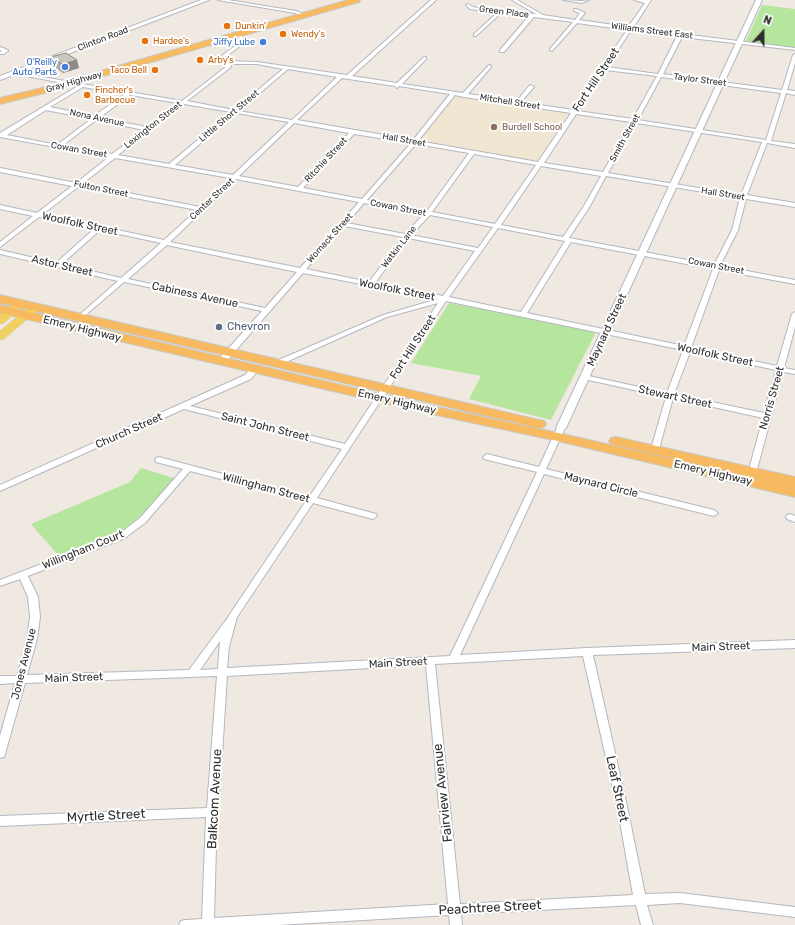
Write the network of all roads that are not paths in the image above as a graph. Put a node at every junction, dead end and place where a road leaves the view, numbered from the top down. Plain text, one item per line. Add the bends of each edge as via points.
1 (206, 0) edge
2 (220, 0) edge
3 (356, 0) edge
4 (434, 0) edge
5 (514, 0) edge
6 (564, 0) edge
7 (587, 0) edge
8 (636, 0) edge
9 (760, 0) edge
10 (649, 1) edge
11 (468, 5) dead end
12 (576, 10) dead end
13 (500, 12) junction
14 (304, 15) junction
15 (532, 16) junction
16 (542, 16) junction
17 (576, 21) junction
18 (630, 29) junction
19 (237, 34) junction
20 (476, 35) dead end
21 (680, 35) junction
22 (740, 42) junction
23 (795, 49) edge
24 (552, 50) dead end
25 (502, 51) dead end
26 (795, 55) edge
27 (424, 58) dead end
28 (226, 62) junction
29 (489, 66) dead end
30 (287, 68) junction
31 (604, 68) junction
32 (13, 73) junction
33 (660, 75) junction
34 (340, 76) junction
35 (0, 78) edge
36 (348, 78) junction
37 (720, 82) junction
38 (71, 83) junction
39 (82, 85) junction
40 (397, 86) junction
41 (531, 86) dead end
42 (783, 91) junction
43 (129, 93) junction
44 (795, 93) edge
45 (453, 94) junction
46 (464, 95) junction
47 (0, 101) edge
48 (181, 102) junction
49 (518, 103) junction
50 (46, 108) junction
51 (234, 111) junction
52 (575, 112) junction
53 (96, 119) junction
54 (294, 121) junction
55 (635, 121) junction
56 (147, 129) junction
57 (698, 131) junction
58 (353, 132) junction
59 (1, 135) edge
60 (415, 142) junction
61 (766, 142) junction
62 (58, 146) junction
63 (795, 146) edge
64 (473, 152) junction
65 (114, 156) junction
66 (540, 164) junction
67 (171, 165) junction
68 (0, 170) edge
69 (605, 174) junction
70 (236, 177) junction
71 (78, 185) junction
72 (674, 186) junction
73 (299, 189) junction
74 (743, 197) junction
75 (362, 201) junction
76 (795, 205) edge
77 (0, 207) edge
78 (202, 209) junction
79 (428, 214) junction
80 (39, 216) junction
81 (343, 224) junction
82 (497, 226) junction
83 (99, 228) junction
84 (407, 236) junction
85 (567, 239) junction
86 (166, 242) junction
87 (0, 245) edge
88 (480, 250) junction
89 (0, 252) edge
90 (643, 253) junction
91 (57, 265) junction
92 (717, 266) junction
93 (300, 271) junction
94 (123, 280) junction
95 (795, 282) edge
96 (370, 285) junction
97 (0, 299) edge
98 (444, 299) junction
99 (10, 308) edge
100 (416, 308) junction
101 (266, 310) junction
102 (30, 311) junction
103 (437, 311) junction
104 (523, 314) junction
105 (795, 314) edge
106 (79, 318) junction
107 (0, 321) edge
108 (607, 332) junction
109 (0, 337) edge
110 (687, 349) junction
111 (224, 357) junction
112 (277, 364) junction
113 (780, 369) junction
114 (256, 370) junction
115 (795, 372) edge
116 (584, 377) junction
117 (383, 394) junction
118 (670, 396) junction
119 (183, 407) junction
120 (766, 416) junction
121 (559, 433) junction
122 (346, 447) junction
123 (655, 449) junction
124 (488, 457) dead end
125 (159, 460) dead end
126 (188, 468) junction
127 (542, 471) junction
128 (751, 477) junction
129 (795, 482) edge
130 (0, 488) edge
131 (795, 492) edge
132 (311, 500) junction
133 (714, 513) dead end
134 (373, 516) dead end
135 (23, 574) junction
136 (0, 583) edge
137 (233, 616) junction
138 (795, 644) edge
139 (587, 652) junction
140 (453, 660) junction
141 (430, 661) junction
142 (223, 672) junction
143 (192, 674) junction
144 (0, 680) edge
145 (20, 680) junction
146 (0, 754) edge
147 (212, 812) junction
148 (0, 821) edge
149 (640, 900) junction
150 (455, 910) junction
151 (795, 912) edge
152 (208, 924) edge
153 (185, 925) edge
154 (456, 925) edge
155 (647, 925) edge

1 - 32 street, Clinton Road
2 - 14 street
3 - 14 highway, Gray Highway
4 - 36 street
5 - 16 street, Williams Street East
6 - 7 street
8 - 10 street
9 - 22 street, Maynard Street
10 - 18 street, Fort Hill Street
11 - 13 street, Green Place via 472,8
12 - 17 street via 583,13
13 - 15 street, Green Place
13 - 20 street
14 - 19 highway, Gray Highway
15 - 16 street, Green Place
15 - 25 street
16 - 17 street, Williams Street East
17 - 18 street, Williams Street East
17 - 24 street
18 - 21 street, Williams Street East
18 - 31 street, Fort Hill Street
19 - 28 street, Lexington Street via 243,42 221,58
19 - 38 highway, Gray Highway
21 - 22 street, Williams Street East
21 - 33 street, Smith Street
22 - 23 street, Williams Street East
22 - 37 street, Maynard Street
26 - 42 street
27 - 40 street
28 - 30 street, Mitchell Street
28 - 48 street, Lexington Street via 229,66
29 - 46 street
30 - 34 street, Mitchell Street
30 - 51 street, Little Short Street
31 - 33 street, Taylor Street
31 - 52 street, Fort Hill Street
32 - 35 street, Clinton Road
32 - 38 street, Hall Street
33 - 37 street, Taylor Street
33 - 55 street, Smith Street
34 - 36 street, Mitchell Street
34 - 54 street, Center Street
36 - 40 street, Mitchell Street
37 - 42 street, Taylor Street
37 - 57 street, Maynard Street
38 - 39 street, Hall Street
38 - 47 highway, Gray Highway
39 - 43 street, Hall Street
39 - 50 street
40 - 45 street, Mitchell Street
41 - 49 street
42 - 44 street, Taylor Street
42 - 61 street
43 - 48 street, Hall Street
43 - 53 street
45 - 46 street, Mitchell Street
45 - 60 street, Womack Street
46 - 49 street, Mitchell Street
48 - 51 street, Hall Street
48 - 56 street, Lexington Street
49 - 52 street, Mitchell Street
50 - 53 street, Nona Avenue
50 - 59 street
51 - 54 street, Hall Street
51 - 67 street, Little Short Street
52 - 55 street, Mitchell Street
52 - 66 street, Fort Hill Street
53 - 56 street, Nona Avenue
53 - 62 street
54 - 58 street, Hall Street
54 - 70 street, Center Street
55 - 57 street, Mitchell Street
55 - 69 street, Smith Street
56 - 65 street, Lexington Street
57 - 61 street, Mitchell Street
57 - 72 street, Maynard Street
58 - 60 street, Hall Street
58 - 73 street, Ritchie Street
59 - 62 street, Cowan Street
60 - 64 street, Hall Street
60 - 75 street, Womack Street
61 - 63 street, Mitchell Street
61 - 74 street
62 - 65 street, Cowan Street
64 - 66 street, Hall Street
64 - 79 street, Watkin Lane
65 - 67 street, Cowan Street
65 - 71 street, Lexington Street
66 - 69 street, Hall Street
66 - 82 street, Fort Hill Street
67 - 70 street, Cowan Street
68 - 71 street, Fulton Street
69 - 72 street, Hall Street
69 - 85 street, Smith Street
70 - 73 street, Cowan Street
70 - 78 street, Center Street
71 - 78 street, Fulton Street
71 - 80 street, Lexington Street
72 - 74 street, Hall Street
72 - 90 street, Maynard Street
73 - 75 street, Cowan Street
74 - 76 street, Hall Street
74 - 92 street via 735,230
75 - 79 street, Cowan Street
75 - 81 street, Womack Street
77 - 80 street, Woolfolk Street
78 - 86 street, Center Street
79 - 82 street, Cowan Street
79 - 84 street, Watkin Lane
80 - 83 street, Woolfolk Street
80 - 87 street, Lexington Street
81 - 84 street
81 - 93 street, Womack Street
82 - 85 street, Cowan Street
82 - 88 street, Fort Hill Street
83 - 86 street, Woolfolk Street
83 - 91 street
84 - 88 street
84 - 96 street, Watkin Lane
85 - 90 street, Cowan Street
85 - 104 street, Smith Street
86 - 93 street, Woolfolk Street
86 - 94 street, Center Street
88 - 98 street, Fort Hill Street
89 - 91 street, Astor Street
90 - 92 street, Cowan Street
90 - 108 street, Maynard Street
91 - 94 street, Astor Street
92 - 95 street, Cowan Street
92 - 110 street
93 - 96 street, Woolfolk Street
93 - 101 street, Womack Street
94 - 101 street, Cabiness Avenue
94 - 106 street, Center Street
96 - 98 street, Woolfolk Street
97 - 99 highway, Emery Highway
98 - 100 street
98 - 103 street, Fort Hill Street
98 - 104 street, Woolfolk Street
99 - 102 highway, Emery Highway
99 - 107 main road
100 - 103 street
100 - 112 street via 395,312 370,322
101 - 111 street, Womack Street
102 - 106 highway, Emery Highway
102 - 109 main road
102 - 111 highway, Emery Highway
103 - 117 street, Fort Hill Street
104 - 108 street, Woolfolk Street
105 - 113 street, Norris Street
106 - 111 highway, Emery Highway
108 - 110 street, Woolfolk Street
108 - 116 street, Maynard Street
110 - 113 street, Woolfolk Street
110 - 118 street
111 - 112 highway, Emery Highway
111 - 114 highway, Emery Highway
112 - 117 highway, Emery Highway
113 - 115 street, Woolfolk Street
113 - 120 street, Norris Street
114 - 117 highway, Emery Highway
114 - 119 street, Church Street
116 - 118 street, Stewart Street
116 - 121 street, Maynard Street
117 - 121 highway, Emery Highway
117 - 122 street, Fort Hill Street
118 - 120 street, Stewart Street
118 - 123 street
119 - 122 street, Saint John Street
119 - 130 street, Church Street
120 - 128 street, Norris Street
121 - 123 highway, Emery Highway
121 - 127 street, Maynard Street
121 - 128 highway, Emery Highway
122 - 132 street, Fort Hill Street
123 - 128 highway, Emery Highway
124 - 127 street, Maynard Circle
125 - 126 street, Willingham Street
126 - 132 street, Willingham Street
126 - 135 street, Willingham Court via 143,520 122,536
127 - 133 street, Maynard Circle
127 - 140 street, Maynard Street
128 - 129 highway, Emery Highway
128 - 131 highway, Emery Highway
132 - 134 street, Willingham Street
132 - 137 street, Fort Hill Street
135 - 136 street, Willingham Court
135 - 145 street, Jones Avenue via 33,598 35,618 32,639
137 - 142 street, Fort Hill Street via 226,637
137 - 143 street, Fort Hill Street
138 - 139 street, Main Street
139 - 140 street, Main Street
139 - 149 street, Leaf Street
140 - 141 street, Main Street
141 - 142 street, Main Street
141 - 150 street, Fairview Avenue
142 - 143 street, Main Street
142 - 147 street, Balkcom Avenue
143 - 145 street, Main Street
144 - 145 street, Main Street
145 - 146 street, Jones Avenue
147 - 148 street, Myrtle Street
147 - 152 street, Balkcom Avenue
149 - 150 street, Peachtree Street
149 - 151 street, Peachtree Street via 680,898
149 - 155 street, Leaf Street
150 - 152 street, Peachtree Street
150 - 154 street, Fairview Avenue
152 - 153 street, Peachtree Street

